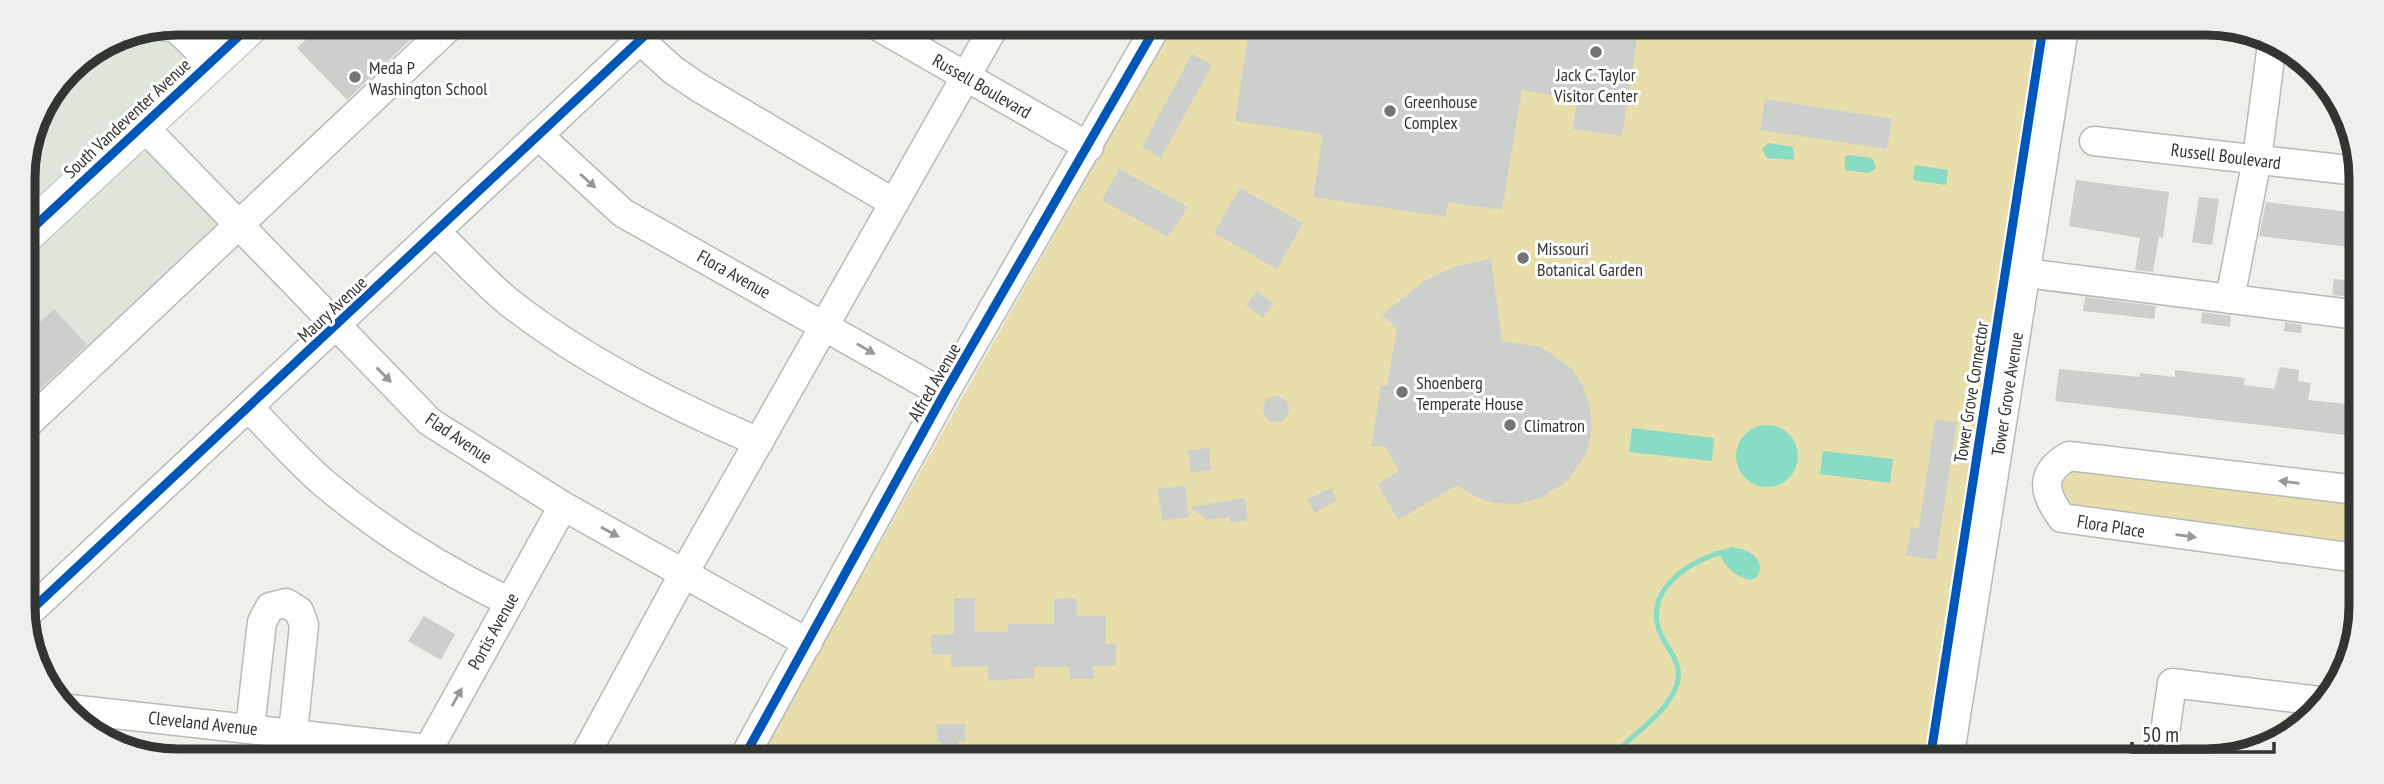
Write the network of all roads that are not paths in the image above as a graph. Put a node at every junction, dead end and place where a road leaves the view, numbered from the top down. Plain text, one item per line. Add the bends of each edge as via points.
1 (183, 35) edge
2 (240, 35) edge
3 (440, 35) edge
4 (646, 35) edge
5 (651, 35) edge
6 (895, 35) edge
7 (989, 35) edge
8 (1151, 35) edge
9 (2063, 35) edge
10 (2271, 51) edge
11 (211, 62) junction
12 (966, 77) junction
13 (142, 125) junction
14 (538, 135) junction
15 (2094, 141) dead end
16 (1088, 147) junction
17 (2257, 159) junction
18 (2349, 170) edge
19 (894, 204) junction
20 (240, 224) junction
21 (35, 226) edge
22 (436, 232) junction
23 (2026, 273) junction
24 (2230, 299) junction
25 (2349, 314) edge
26 (825, 325) junction
27 (336, 327) junction
28 (944, 394) junction
29 (249, 408) junction
30 (35, 417) edge
31 (759, 442) junction
32 (2349, 489) edge
33 (563, 506) junction
34 (2349, 557) edge
35 (684, 573) junction
36 (510, 602) junction
37 (35, 607) edge
38 (808, 643) junction
39 (2313, 700) edge
40 (80, 710) edge
41 (250, 728) junction
42 (293, 733) junction
43 (399, 749) edge
44 (428, 749) edge
45 (588, 749) edge
46 (748, 749) edge
47 (1951, 749) edge
48 (2163, 749) edge

1 - 11 street
2 - 11 main road, South Vandeventer Avenue
3 - 20 street
4 - 14 street, Maury Avenue
5 - 19 street via 673,70
6 - 12 street, Russell Boulevard
7 - 12 street
8 - 16 street, Alfred Avenue
9 - 23 street, Tower Grove Avenue
10 - 17 street
11 - 13 main road, South Vandeventer Avenue
12 - 16 street, Russell Boulevard
12 - 19 street
13 - 20 street, Flad Avenue
13 - 21 main road, South Vandeventer Avenue
14 - 22 street, Maury Avenue
14 -> 26 street, Flora Avenue via 623,213
15 - 17 street, Russell Boulevard
16 - 28 street, Alfred Avenue
17 - 18 street, Russell Boulevard
17 - 24 street
19 - 26 street
20 - 27 street, Flad Avenue
20 - 30 street
22 - 27 street, Maury Avenue
22 - 31 street via 510,303 602,364 698,416
23 - 24 street
23 - 47 street, Tower Grove Avenue
24 - 25 street
26 -> 28 street, Flora Avenue
26 - 31 street
27 - 29 street, Maury Avenue
27 -> 33 street, Flad Avenue via 430,422
28 - 38 street, Alfred Avenue
29 - 36 street via 323,483 400,542 445,571
29 - 37 street, Maury Avenue
31 - 35 street
32 -> 34 street, Flora Place via 2069,456 2055,464 2047,490 2062,518
33 -> 35 street, Flad Avenue
33 - 36 street, Portis Avenue
35 - 38 street, Flad Avenue
35 - 45 street
44 -> 36 street, Portis Avenue
38 - 46 street, Alfred Avenue
39 - 48 street via 2172,683
40 - 41 street, Cleveland Avenue
41 - 42 street, Cleveland Avenue
41 - 42 street via 262,622 270,607 286,603 299,611 304,625
42 - 43 street, Cleveland Avenue

